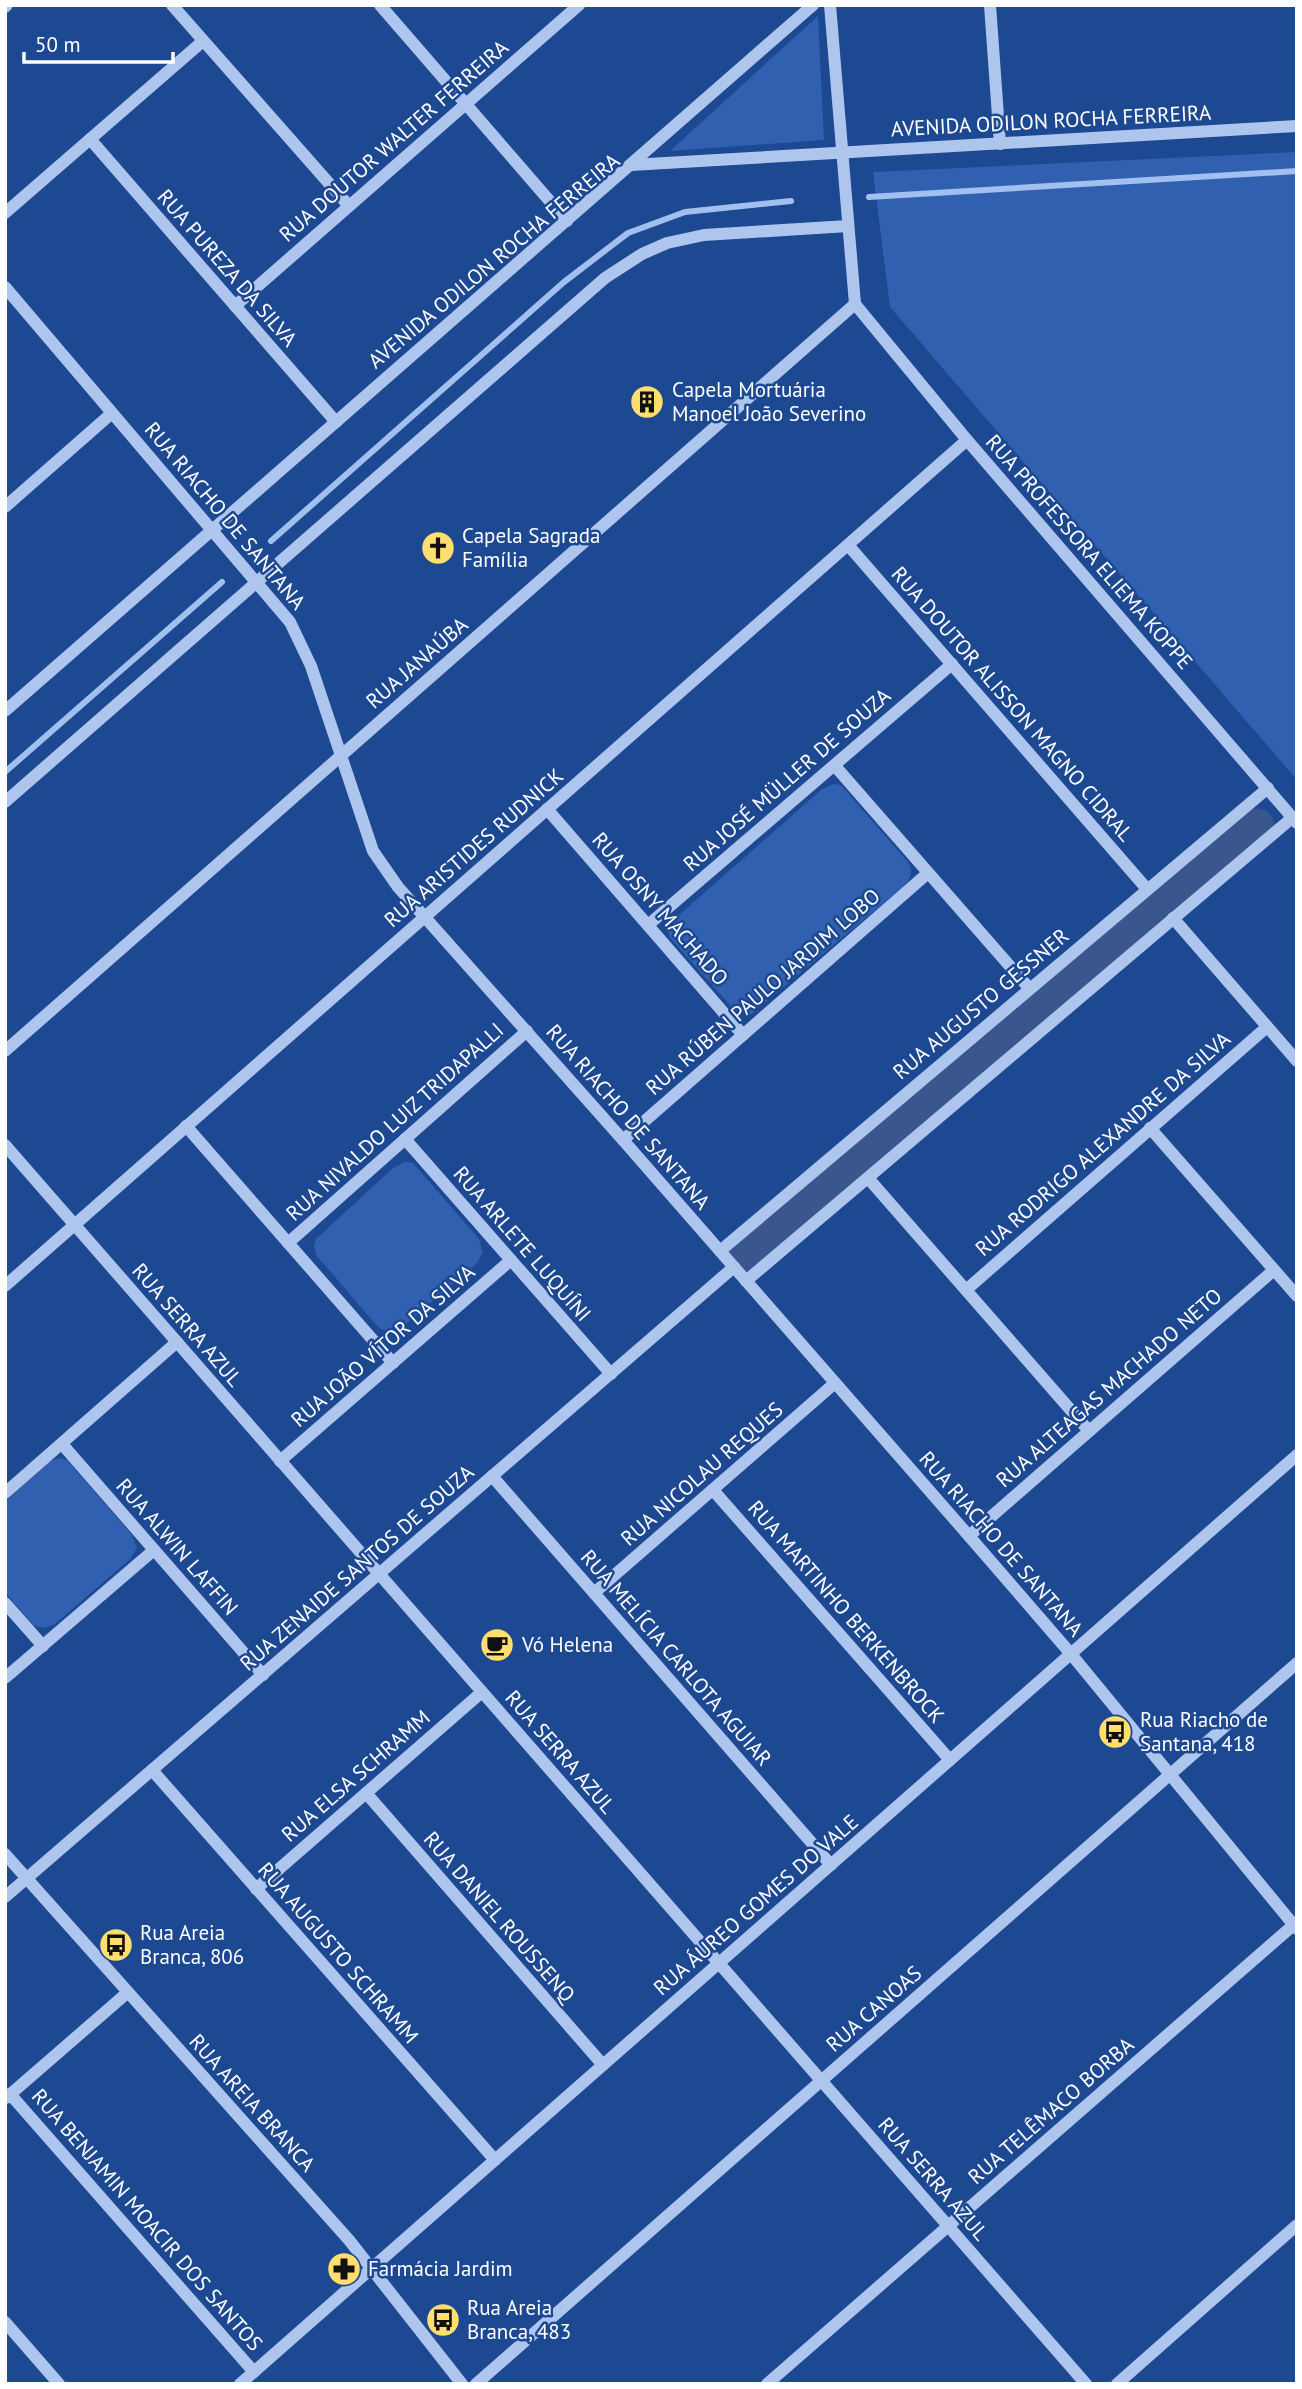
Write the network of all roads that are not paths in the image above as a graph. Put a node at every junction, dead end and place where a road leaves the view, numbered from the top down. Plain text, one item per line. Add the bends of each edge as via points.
1 (172, 5) edge
2 (380, 5) edge
3 (578, 5) edge
4 (813, 5) edge
5 (830, 5) edge
6 (990, 5) edge
7 (203, 41) junction
8 (466, 104) junction
9 (1297, 126) edge
10 (90, 139) junction
11 (1000, 144) junction
12 (842, 153) junction
13 (631, 165) junction
14 (349, 206) junction
15 (5, 213) edge
16 (567, 221) junction
17 (848, 226) junction
18 (5, 287) edge
19 (855, 304) junction
20 (235, 306) junction
21 (113, 413) junction
22 (336, 422) junction
23 (967, 440) junction
24 (5, 507) edge
25 (212, 530) junction
26 (848, 545) junction
27 (257, 582) junction
28 (952, 664) junction
29 (5, 711) edge
30 (341, 756) junction
31 (835, 766) junction
32 (1268, 788) junction
33 (5, 802) edge
34 (547, 809) junction
35 (1294, 821) edge
36 (928, 873) junction
37 (1147, 889) junction
38 (425, 917) junction
39 (1172, 918) junction
40 (648, 925) junction
41 (1029, 988) junction
42 (1267, 1027) junction
43 (527, 1031) junction
44 (743, 1035) junction
45 (5, 1051) edge
46 (1297, 1061) edge
47 (186, 1126) junction
48 (1150, 1128) junction
49 (405, 1139) junction
50 (622, 1140) junction
51 (5, 1145) edge
52 (868, 1178) junction
53 (75, 1225) junction
54 (288, 1243) junction
55 (720, 1251) junction
56 (511, 1260) junction
57 (734, 1267) junction
58 (1274, 1270) junction
59 (746, 1281) junction
60 (5, 1286) edge
61 (966, 1290) junction
62 (1297, 1296) edge
63 (177, 1342) junction
64 (393, 1363) junction
65 (611, 1374) junction
66 (835, 1383) junction
67 (1089, 1431) junction
68 (62, 1444) junction
69 (1297, 1455) edge
70 (280, 1461) junction
71 (492, 1476) junction
72 (713, 1490) junction
73 (5, 1493) edge
74 (969, 1536) junction
75 (154, 1550) junction
76 (379, 1574) junction
77 (594, 1594) junction
78 (5, 1603) edge
79 (43, 1646) junction
80 (1071, 1654) junction
81 (1297, 1663) edge
82 (262, 1675) junction
83 (5, 1678) edge
84 (482, 1692) junction
85 (950, 1760) junction
86 (152, 1770) junction
87 (1169, 1775) junction
88 (366, 1793) junction
89 (5, 1854) edge
90 (831, 1865) junction
91 (27, 1879) junction
92 (256, 1889) junction
93 (5, 1897) edge
94 (1296, 1925) edge
95 (719, 1963) junction
96 (127, 1993) junction
97 (603, 2065) junction
98 (821, 2081) junction
99 (8, 2096) edge
100 (495, 2160) junction
101 (1297, 2225) edge
102 (948, 2226) junction
103 (372, 2268) junction
104 (5, 2322) edge
105 (254, 2372) junction
106 (59, 2384) edge
107 (240, 2384) edge
108 (462, 2384) edge
109 (476, 2384) edge
110 (766, 2384) edge
111 (1086, 2384) edge
112 (1117, 2384) edge

1 - 7 street
2 - 8 street
3 - 8 street, RUA DOUTOR WALTER FERREIRA
4 - 13 street
5 - 12 street
6 - 11 street
7 - 10 street
7 - 14 street
8 - 14 street, RUA DOUTOR WALTER FERREIRA
8 - 16 street
9 - 11 street, AVENIDA ODILON ROCHA FERREIRA
10 - 15 street
10 - 20 street, RUA PUREZA DA SILVA
11 - 12 street, AVENIDA ODILON ROCHA FERREIRA
12 - 13 street, AVENIDA ODILON ROCHA FERREIRA
12 - 17 street
13 - 16 street, AVENIDA ODILON ROCHA FERREIRA
14 - 20 street, RUA DOUTOR WALTER FERREIRA
16 - 22 street, AVENIDA ODILON ROCHA FERREIRA
17 - 19 street
17 - 27 street via 704,235 667,243 622,265
18 - 21 street, RUA RIACHO DE SANTANA
19 - 23 street, RUA PROFESSORA ELIEMA KOPPE
19 - 30 street, RUA JANAÚBA
20 - 22 street, RUA PUREZA DA SILVA
21 - 24 street
21 - 25 street, RUA RIACHO DE SANTANA
22 - 25 street, AVENIDA ODILON ROCHA FERREIRA
23 - 26 street, RUA ARISTIDES RUDNICK
23 - 32 street, RUA PROFESSORA ELIEMA KOPPE
25 - 27 street, RUA RIACHO DE SANTANA
25 - 29 street, AVENIDA ODILON ROCHA FERREIRA
26 - 28 street, RUA DOUTOR ALISSON MAGNO CIDRAL
26 - 34 street, RUA ARISTIDES RUDNICK
27 - 30 street, RUA RIACHO DE SANTANA via 302,644
27 - 33 street
28 - 31 street, RUA JOSÉ MÜLLER DE SOUZA
28 - 37 street, RUA DOUTOR ALISSON MAGNO CIDRAL
30 - 38 street, RUA RIACHO DE SANTANA via 373,851
30 - 45 street, RUA JANAÚBA
31 - 36 street
31 - 40 street, RUA JOSÉ MÜLLER DE SOUZA
32 - 35 street, RUA PROFESSORA ELIEMA KOPPE
32 - 37 street, RUA AUGUSTO GESSNER
34 - 38 street, RUA ARISTIDES RUDNICK
34 - 40 street, RUA OSNY MACHADO
35 - 39 street
36 - 41 street
36 - 44 street, RUA RÚBEN PAULO JARDIM LOBO
37 - 41 street, RUA AUGUSTO GESSNER
38 - 43 street, RUA RIACHO DE SANTANA
38 - 47 street, RUA ARISTIDES RUDNICK
39 - 42 street
39 - 52 street
40 - 44 street, RUA OSNY MACHADO
41 - 55 street, RUA AUGUSTO GESSNER
42 - 46 street
42 - 48 street, RUA RODRIGO ALEXANDRE DA SILVA
43 - 49 street, RUA NIVALDO LUIZ TRIDAPALLI
43 - 50 street, RUA RIACHO DE SANTANA
44 - 50 street, RUA RÚBEN PAULO JARDIM LOBO
47 - 53 street, RUA ARISTIDES RUDNICK
47 - 54 street
48 - 58 street
48 - 61 street, RUA RODRIGO ALEXANDRE DA SILVA
49 - 54 street, RUA NIVALDO LUIZ TRIDAPALLI
49 - 56 street, RUA ARLETE LUQUÍNI
50 - 55 street, RUA RIACHO DE SANTANA
51 - 53 street, RUA SERRA AZUL
52 - 59 street
52 - 61 street
53 - 60 street, RUA ARISTIDES RUDNICK
53 - 63 street, RUA SERRA AZUL
54 - 64 street
55 - 57 street, RUA RIACHO DE SANTANA
56 - 64 street, RUA JOÃO VÍTOR DA SILVA
56 - 65 street, RUA ARLETE LUQUÍNI
57 - 59 street, RUA RIACHO DE SANTANA
57 - 65 street, RUA ZENAIDE SANTOS DE SOUZA
58 - 62 street
58 - 67 street, RUA ALTEAGAS MACHADO NETO
59 - 66 street, RUA RIACHO DE SANTANA
61 - 67 street
63 - 68 street
63 - 70 street, RUA SERRA AZUL
64 - 70 street, RUA JOÃO VÍTOR DA SILVA
65 - 71 street, RUA ZENAIDE SANTOS DE SOUZA
66 - 72 street, RUA NICOLAU REQUES
66 - 74 street, RUA RIACHO DE SANTANA
67 - 74 street, RUA ALTEAGAS MACHADO NETO
68 - 73 street
68 - 75 street, RUA ALWIN LAFFIN
69 - 80 street, RUA ÁUREO GOMES DO VALE
70 - 76 street, RUA SERRA AZUL
71 - 76 street, RUA ZENAIDE SANTOS DE SOUZA
71 - 77 street, RUA MELÍCIA CARLOTA AGUIAR
72 - 77 street, RUA NICOLAU REQUES
72 - 85 street, RUA MARTINHO BERKENBROCK
74 - 80 street, RUA RIACHO DE SANTANA
75 - 79 street
75 - 82 street, RUA ALWIN LAFFIN
76 - 82 street, RUA ZENAIDE SANTOS DE SOUZA
76 - 84 street, RUA SERRA AZUL
77 - 90 street, RUA MELÍCIA CARLOTA AGUIAR
78 - 79 street
79 - 83 street
80 - 85 street, RUA ÁUREO GOMES DO VALE
80 - 87 street, RUA RIACHO DE SANTANA
81 - 87 street, RUA CANOAS
82 - 86 street, RUA ZENAIDE SANTOS DE SOUZA
84 - 88 street, RUA ELSA SCHRAMM
84 - 95 street, RUA SERRA AZUL
85 - 90 street, RUA ÁUREO GOMES DO VALE
86 - 91 street, RUA ZENAIDE SANTOS DE SOUZA
86 - 92 street, RUA AUGUSTO SCHRAMM
87 - 94 street, RUA RIACHO DE SANTANA
87 - 98 street, RUA CANOAS
88 - 92 street, RUA ELSA SCHRAMM
88 - 97 street, RUA DANIEL ROUSSENQ
89 - 91 street, RUA AREIA BRANCA
90 - 95 street, RUA ÁUREO GOMES DO VALE
91 - 93 street, RUA ZENAIDE SANTOS DE SOUZA
91 - 96 street, RUA AREIA BRANCA
92 - 100 street, RUA AUGUSTO SCHRAMM
94 - 102 street, RUA TELÊMACO BORBA
95 - 97 street, RUA ÁUREO GOMES DO VALE
95 - 98 street, RUA SERRA AZUL
96 - 99 street
96 - 103 street, RUA AREIA BRANCA
97 - 100 street, RUA ÁUREO GOMES DO VALE
98 - 102 street, RUA SERRA AZUL
98 - 109 street, RUA CANOAS
99 - 105 street, RUA BENJAMIN MOACIR DOS SANTOS
100 - 103 street, RUA ÁUREO GOMES DO VALE
101 - 112 street
102 - 110 street, RUA TELÊMACO BORBA
102 - 111 street, RUA SERRA AZUL
103 - 105 street, RUA ÁUREO GOMES DO VALE
103 - 108 street, RUA AREIA BRANCA
104 - 106 street
105 - 107 street, RUA ÁUREO GOMES DO VALE

